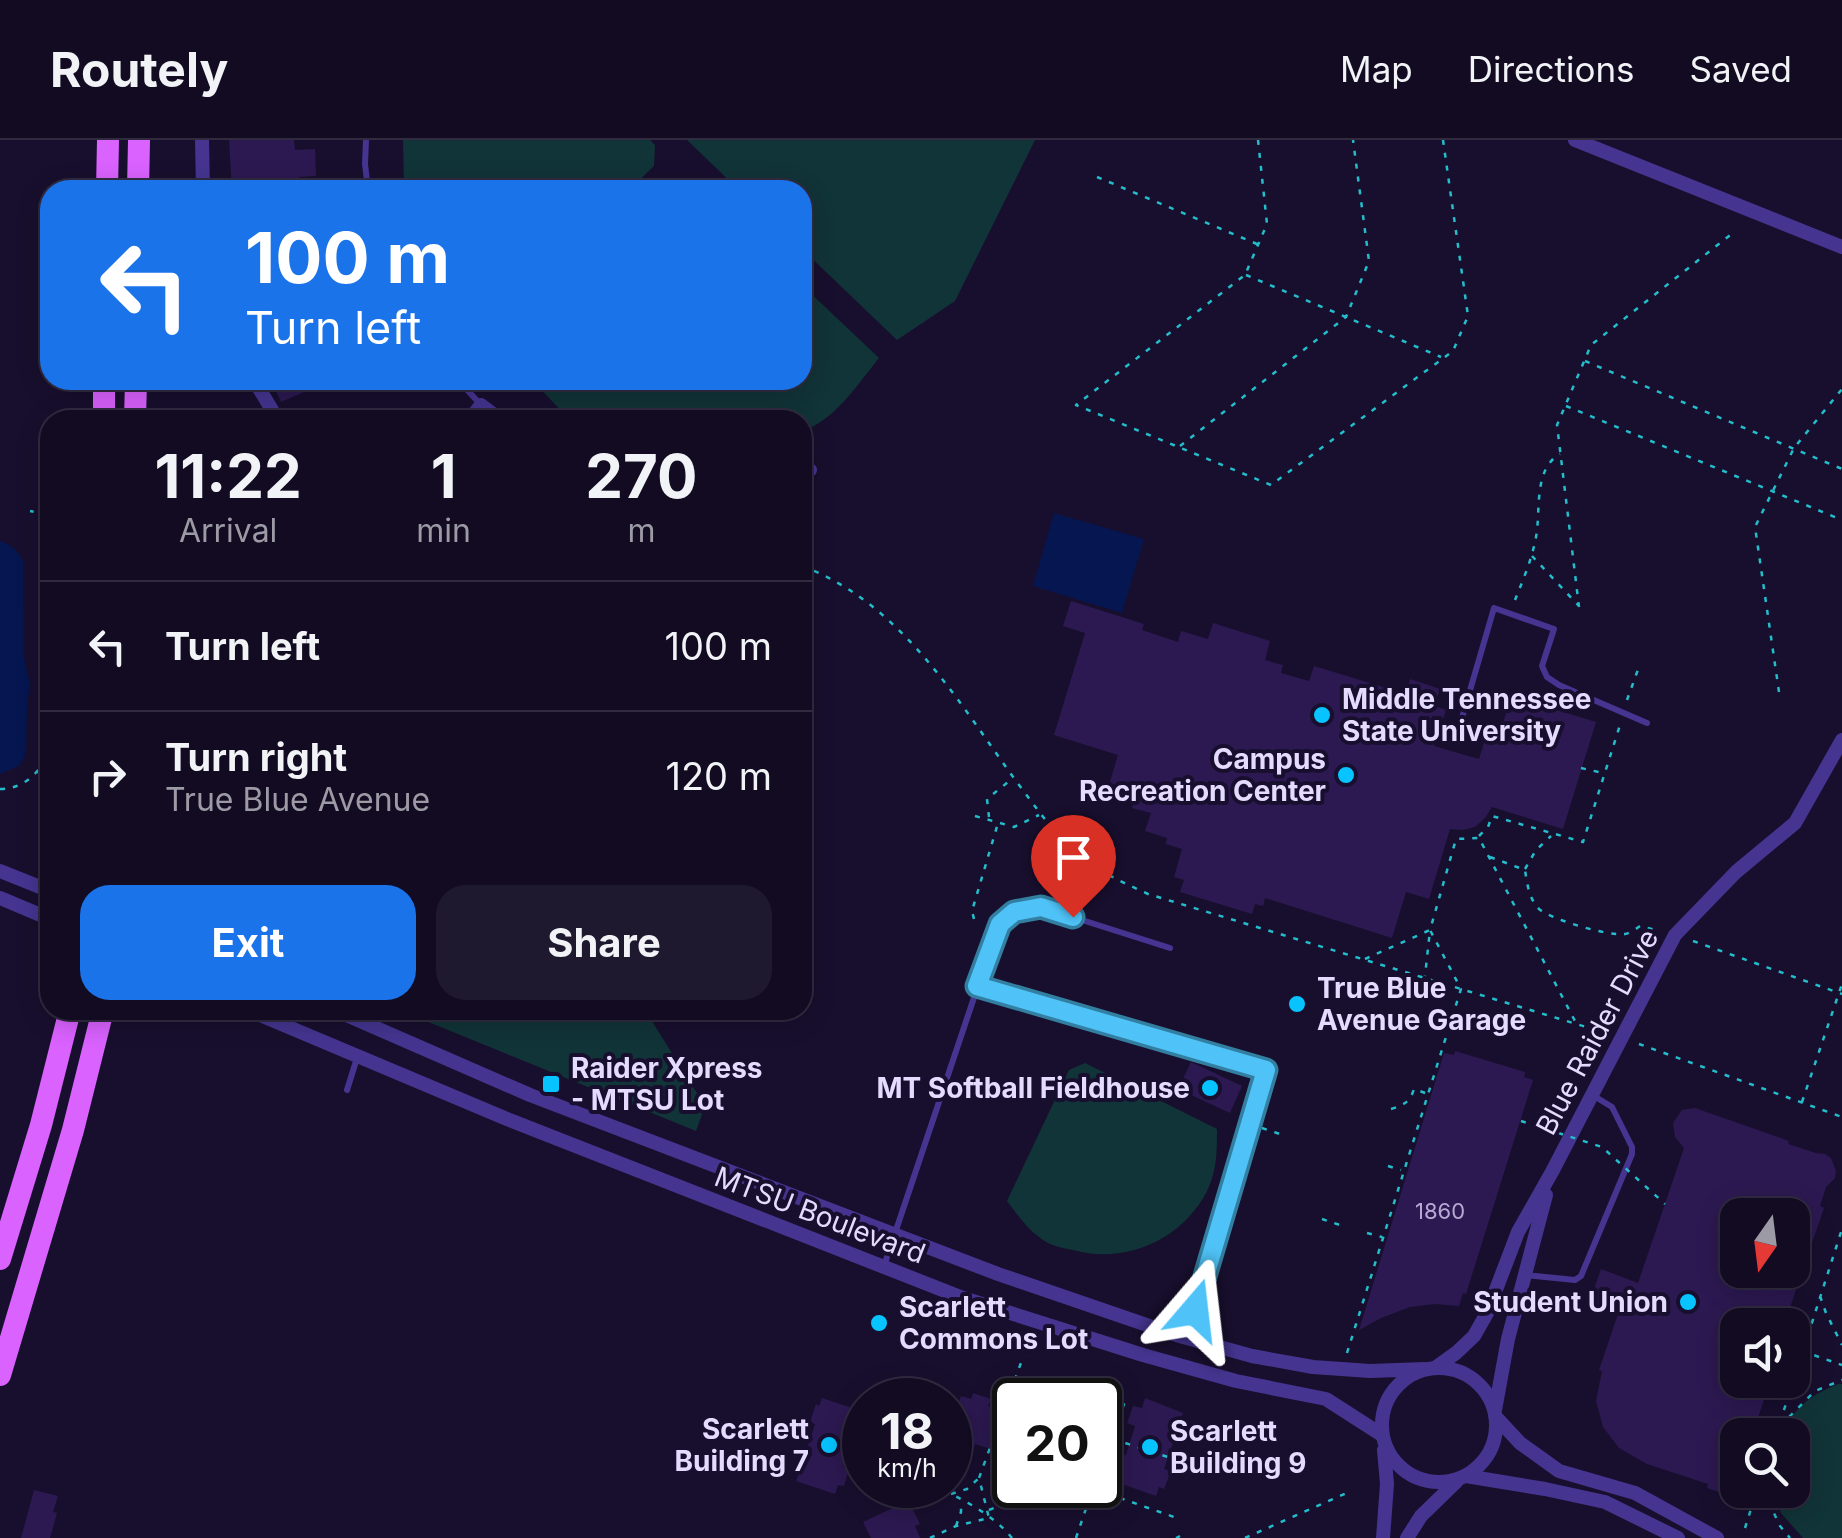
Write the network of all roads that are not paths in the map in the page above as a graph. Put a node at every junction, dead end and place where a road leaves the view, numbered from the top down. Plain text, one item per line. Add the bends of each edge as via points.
1 (108, 140) edge
2 (139, 140) edge
3 (202, 140) edge
4 (366, 140) edge
5 (1574, 140) edge
6 (107, 180) edge
7 (138, 180) edge
8 (202, 180) edge
9 (367, 180) edge
10 (1842, 248) edge
11 (468, 390) edge
12 (481, 404) junction
13 (476, 410) edge
14 (488, 410) edge
15 (1647, 723) dead end
16 (1457, 735) dead end
17 (1842, 742) edge
18 (0, 871) edge
19 (40, 887) edge
20 (0, 898) edge
21 (40, 915) edge
22 (1170, 948) dead end
23 (977, 986) junction
24 (67, 1020) edge
25 (100, 1020) edge
26 (272, 1020) edge
27 (358, 1020) edge
28 (358, 1056) junction
29 (346, 1090) dead end
30 (1591, 1094) junction
31 (1552, 1170) junction
32 (894, 1234) junction
33 (0, 1259) edge
34 (884, 1266) junction
35 (1524, 1275) junction
36 (1195, 1310) junction
37 (1176, 1334) junction
38 (1200, 1341) junction
39 (1430, 1369) junction
40 (0, 1375) edge
41 (1495, 1413) junction
42 (1383, 1440) junction
43 (1461, 1478) junction
44 (1383, 1538) edge
45 (1407, 1538) edge
46 (1678, 1538) edge
47 (1717, 1538) edge

1 - 6 main road
2 - 7 main road
3 - 8 street
4 - 9 lane
5 - 10 street
11 - 12 lane
12 - 13 street
12 - 14 street
15 - 16 lane via 1547,677 1542,666 1554,629 1494,608
17 - 30 street, Blue Raider Drive via 1794,823 1674,935
18 - 19 street
20 - 21 street
22 - 23 lane via 1041,907 1014,912 1000,924
23 - 32 lane
23 - 36 lane via 1266,1070
24 - 33 main road
25 - 40 main road
26 - 28 street, MTSU Boulevard
27 - 32 street, MTSU Boulevard via 530,1095
28 - 29 lane
28 - 34 street, MTSU Boulevard
30 - 31 street, Blue Raider Drive
30 - 35 lane via 1612,1107 1632,1154 1581,1276
31 - 35 street, Blue Raider Drive
31 - 39 street, Blue Raider Drive via 1478,1328 1456,1354
32 - 34 lane
32 - 37 street, MTSU Boulevard
34 - 42 street, MTSU Boulevard via 1143,1356 1326,1399
35 - 41 street, Blue Raider Drive
36 - 37 lane
36 - 38 lane
37 - 38 street, MTSU Boulevard
38 - 39 street, MTSU Boulevard via 1313,1366
39 - 41 street via 1467,1375 1488,1395
39 - 42 street via 1393,1390 1380,1426
41 - 43 street via 1493,1445
41 - 47 street via 1520,1444 1559,1471 1635,1493
42 - 43 street via 1392,1460 1422,1481
42 - 44 street
43 - 45 street
43 - 46 street via 1605,1502

